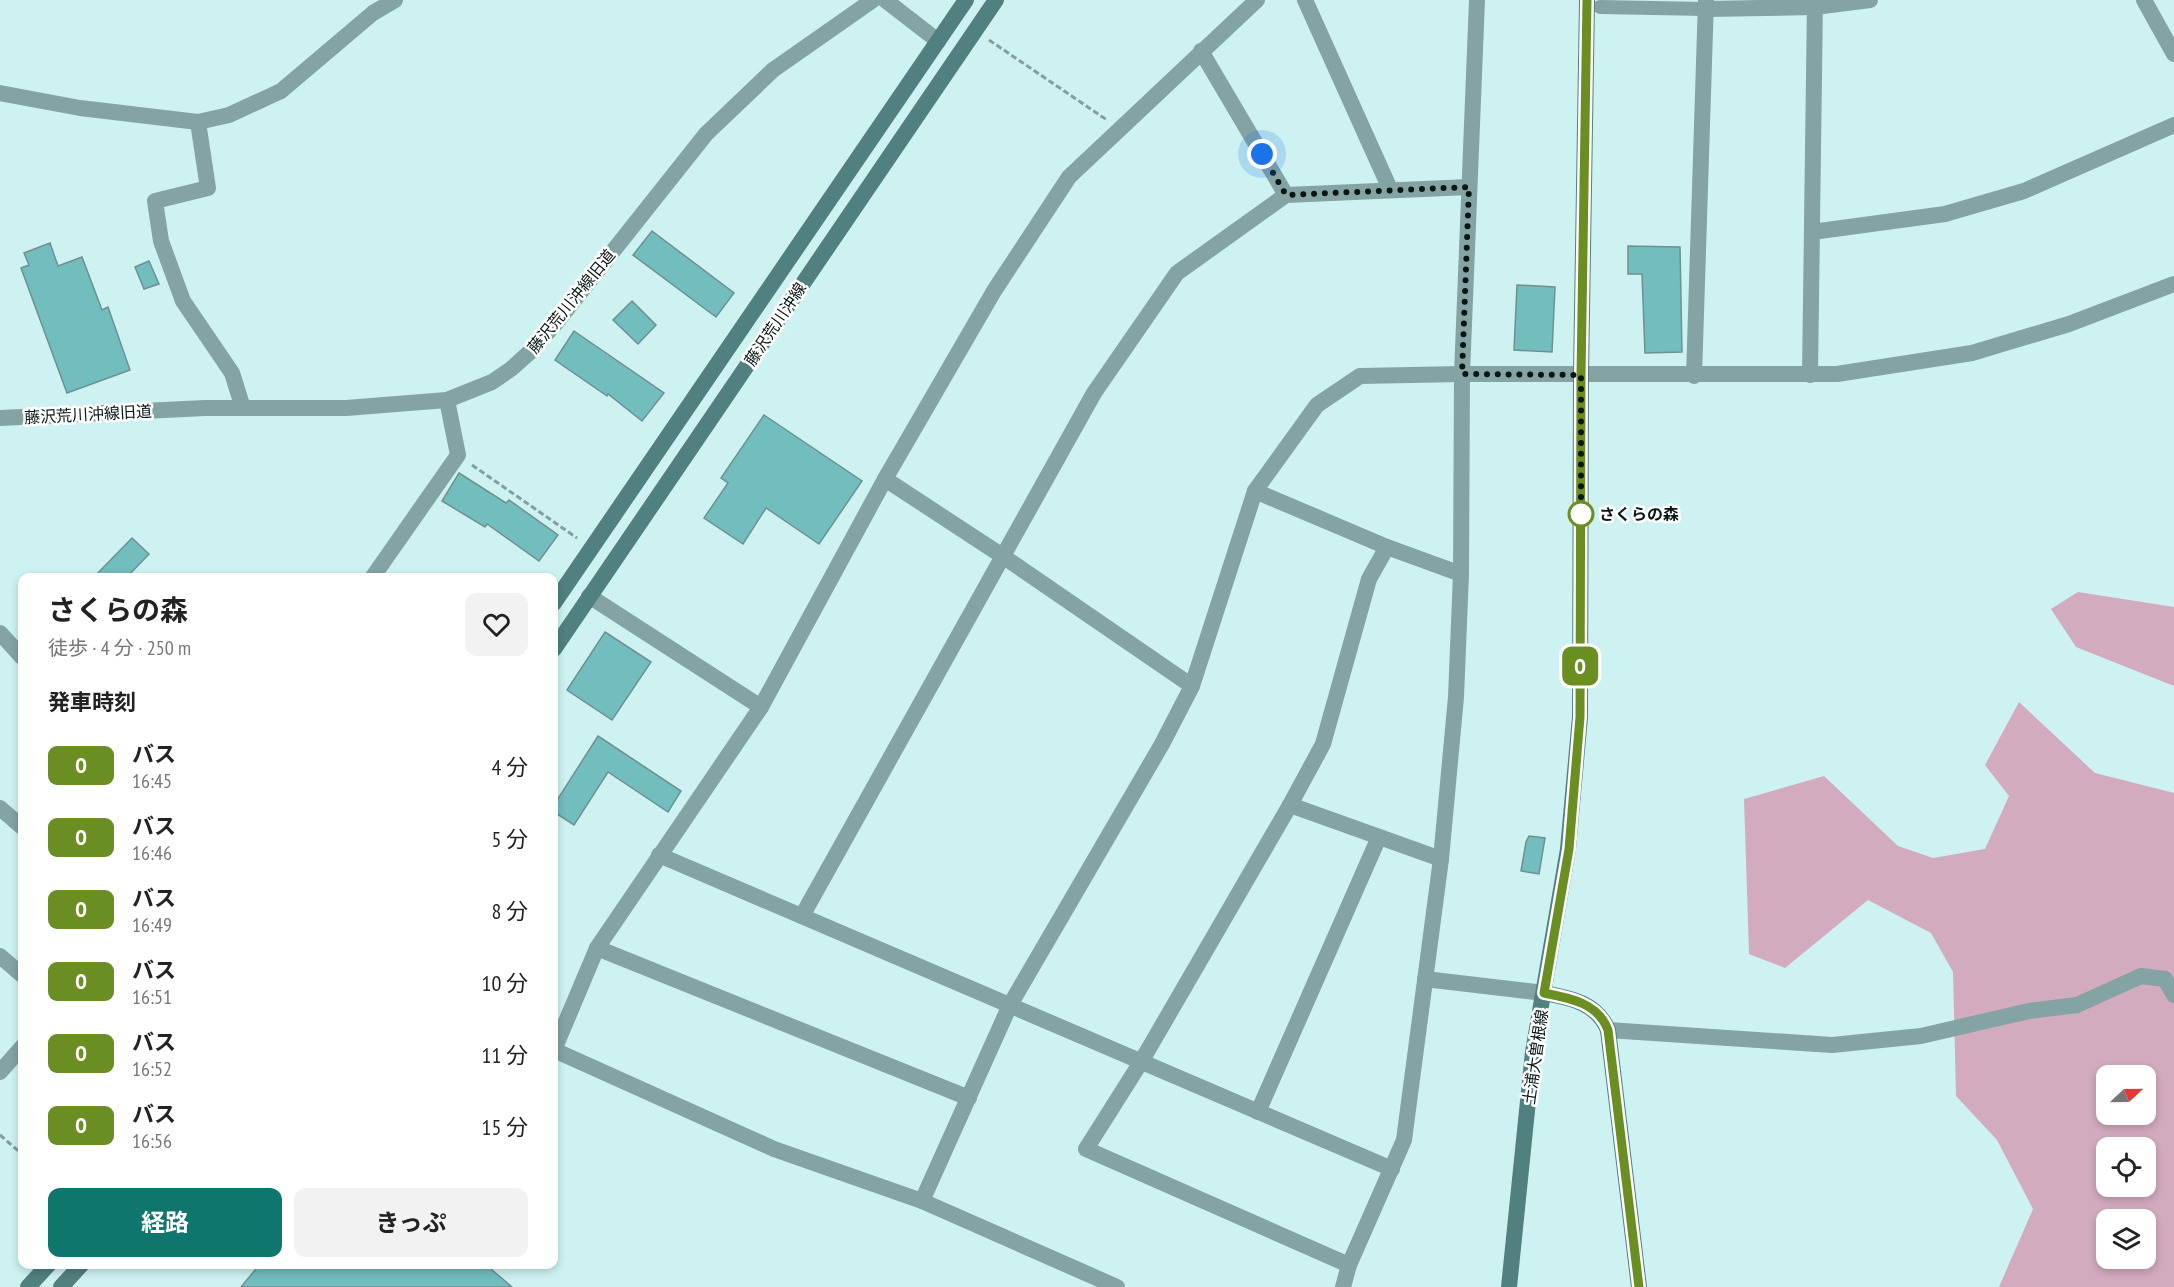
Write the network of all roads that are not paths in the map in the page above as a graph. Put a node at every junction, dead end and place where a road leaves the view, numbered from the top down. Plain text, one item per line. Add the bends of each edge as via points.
1 (395, 0) edge
2 (873, 0) edge
3 (885, 0) edge
4 (966, 0) edge
5 (996, 0) edge
6 (1257, 0) edge
7 (1305, 0) edge
8 (1477, 0) edge
9 (1870, 0) edge
10 (2145, 0) edge
11 (1815, 3) edge
12 (1594, 4) edge
13 (1706, 4) edge
14 (372, 6) edge
15 (938, 41) junction
16 (1202, 51) junction
17 (2174, 54) edge
18 (0, 93) edge
19 (198, 122) junction
20 (2174, 125) edge
21 (1469, 187) junction
22 (1390, 189) junction
23 (1286, 195) junction
24 (1812, 232) junction
25 (2174, 284) edge
26 (1462, 374) junction
27 (1581, 375) junction
28 (1810, 375) junction
29 (1694, 376) junction
30 (447, 400) junction
31 (243, 408) junction
32 (0, 418) edge
33 (885, 479) junction
34 (1255, 491) junction
35 (1388, 547) junction
36 (1004, 556) junction
37 (375, 573) edge
38 (1461, 574) junction
39 (589, 596) junction
40 (558, 597) edge
41 (0, 633) edge
42 (558, 642) edge
43 (18, 653) edge
44 (1192, 686) junction
45 (761, 707) junction
46 (1290, 805) junction
47 (0, 808) edge
48 (18, 823) edge
49 (1379, 837) junction
50 (659, 855) junction
51 (1441, 859) junction
52 (802, 916) junction
53 (597, 948) junction
54 (0, 957) edge
55 (18, 972) edge
56 (1425, 979) junction
57 (1544, 993) junction
58 (2174, 995) edge
59 (1010, 1005) junction
60 (1608, 1030) junction
61 (558, 1041) edge
62 (18, 1052) edge
63 (558, 1052) edge
64 (1141, 1062) junction
65 (0, 1072) edge
66 (969, 1098) junction
67 (1258, 1112) junction
68 (1392, 1169) junction
69 (922, 1201) junction
70 (1348, 1265) junction
71 (44, 1269) edge
72 (77, 1269) edge
73 (28, 1287) edge
74 (60, 1287) edge
75 (1117, 1287) edge
76 (1343, 1287) edge
77 (1509, 1287) edge
78 (1640, 1287) edge

1 - 14 street
2 - 30 street, 藤沢荒川沖線旧道 via 774,70 706,134 531,351 492,382
3 - 15 street
4 - 15 main road, 藤沢荒川沖線
5 - 39 main road, 藤沢荒川沖線
6 - 16 street
7 - 22 street
8 - 21 street
9 - 11 street
10 - 17 street
11 - 13 street
11 - 24 street
12 - 13 street
12 - 27 main road, 土浦大曽根線
13 - 29 street
14 - 19 street via 281,92 228,115
15 - 40 main road, 藤沢荒川沖線
16 - 23 street
16 - 33 street via 1069,177 994,291
18 - 19 street via 80,108
19 - 31 street via 208,188 156,201 161,241 183,301 232,373
20 - 24 street via 2024,191 1945,214
21 - 22 street
21 - 26 street
22 - 23 street
23 - 36 street via 1177,273 1094,393
24 - 28 street
25 - 28 street via 2069,324 1972,353
26 - 27 street
26 - 34 street via 1360,376 1317,405
26 - 38 street
27 - 29 street
27 - 57 main road, 土浦大曽根線 via 1579,727 1569,849
28 - 29 street
30 - 31 street, 藤沢荒川沖線旧道 via 346,408
30 - 37 street via 458,455
31 - 32 street, 藤沢荒川沖線旧道
33 - 36 street
33 - 45 street
34 - 35 street
34 - 44 street
35 - 38 street
35 - 46 street via 1369,579 1323,744
36 - 44 street
36 - 52 street
38 - 51 street via 1456,697
39 - 42 main road, 藤沢荒川沖線
39 - 45 street
41 - 43 street
44 - 59 street
45 - 50 street
46 - 49 street
46 - 64 street
47 - 48 street
49 - 51 street
49 - 67 street
50 - 52 street
50 - 53 street
51 - 56 street
52 - 59 street
53 - 61 street
53 - 66 street
54 - 55 street
56 - 57 street
56 - 68 street via 1404,1140
57 - 60 main road via 1585,1004 1597,1011
57 - 77 main road, 土浦大曽根線 via 1533,1052
58 - 60 street via 2165,979 2141,976 2076,1005 2029,1011 1921,1036 1832,1044
59 - 64 street
59 - 66 street
60 - 78 main road
62 - 65 street
63 - 69 street via 774,1149
64 - 67 street
64 - 70 street via 1086,1149
66 - 69 street
67 - 68 street
68 - 70 street
69 - 75 street
70 - 76 street
71 - 73 main road
72 - 74 main road

